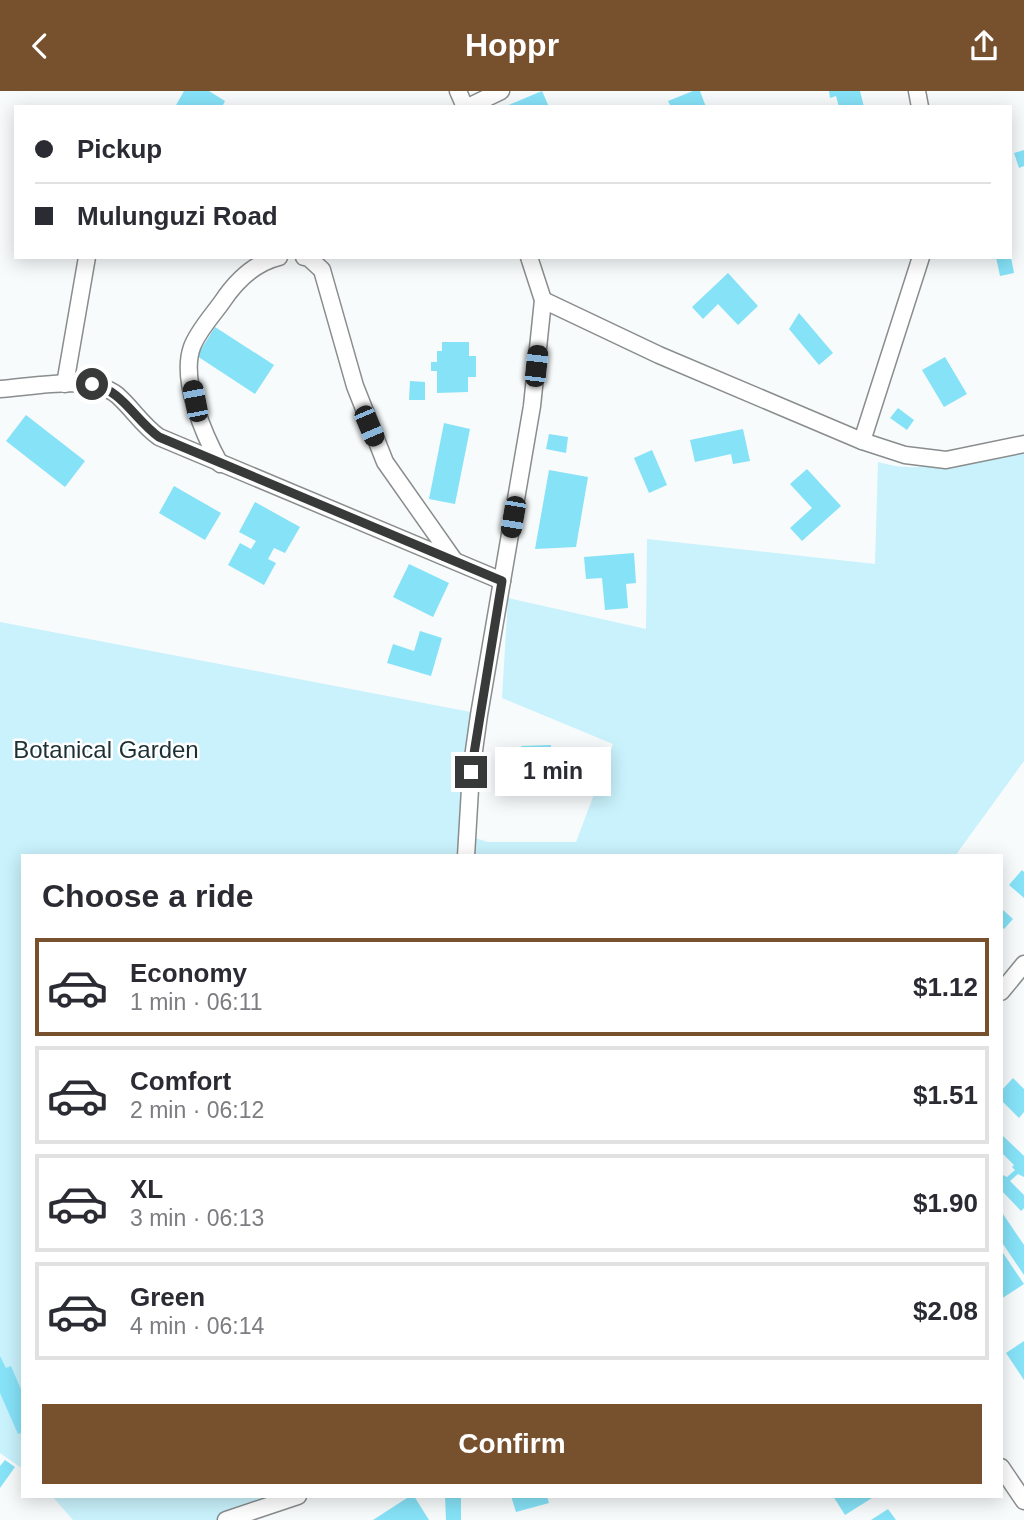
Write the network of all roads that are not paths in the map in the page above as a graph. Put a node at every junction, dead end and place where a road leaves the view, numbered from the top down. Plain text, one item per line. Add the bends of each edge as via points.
1 (501, 91) edge
2 (471, 105) edge
3 (87, 259) edge
4 (275, 259) edge
5 (310, 259) edge
6 (530, 259) edge
7 (920, 259) edge
8 (542, 300) junction
9 (65, 384) junction
10 (0, 390) edge
11 (862, 441) junction
12 (1024, 444) edge
13 (220, 464) junction
14 (454, 560) junction
15 (502, 581) junction
16 (466, 854) edge
17 (1024, 964) edge
18 (1003, 990) edge
19 (1003, 1470) edge
20 (292, 1498) edge
21 (1024, 1501) edge
22 (226, 1520) edge

1 - 2 street
3 - 9 street
4 - 13 street via 248,271 229,291 189,358 200,426
5 - 14 street via 322,270 355,386 385,462
6 - 8 street
7 - 11 street
8 - 11 street
8 - 15 street via 531,406
9 - 10 street
9 - 13 street via 106,387 153,432
11 - 12 street via 936,460
13 - 14 street
14 - 15 street
15 - 16 street via 472,767
17 - 18 street
19 - 21 street
20 - 22 street

